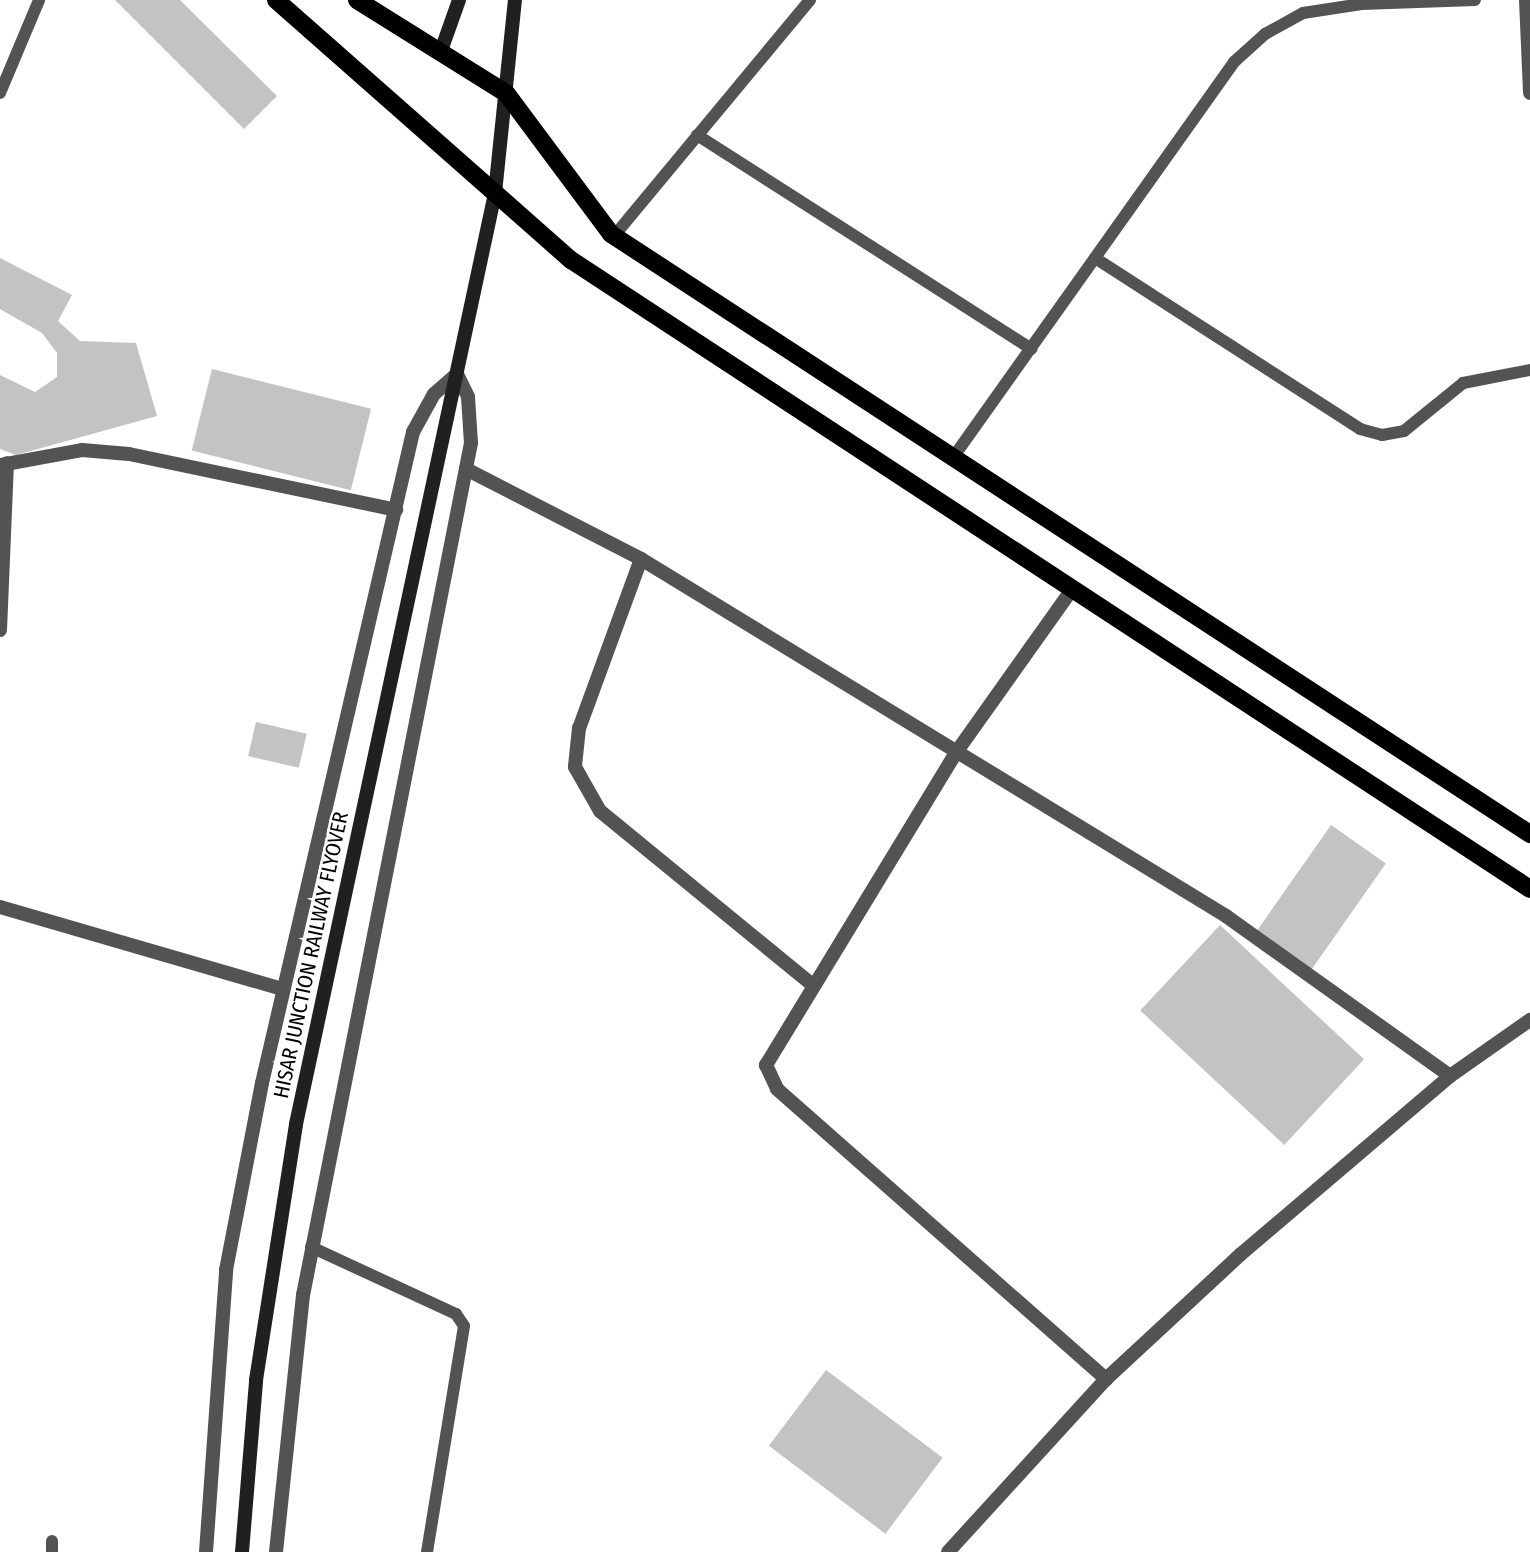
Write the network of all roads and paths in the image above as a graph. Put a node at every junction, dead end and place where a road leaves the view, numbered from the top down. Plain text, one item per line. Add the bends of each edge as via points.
1 (39, 0) edge
2 (276, 0) edge
3 (357, 0) edge
4 (460, 0) edge
5 (515, 0) edge
6 (810, 0) edge
7 (1475, 0) edge
8 (1526, 0) edge
9 (442, 48) junction
10 (0, 93) edge
11 (506, 93) junction
12 (1530, 93) edge
13 (697, 135) junction
14 (495, 193) junction
15 (614, 236) junction
16 (1095, 258) junction
17 (1031, 349) junction
18 (1530, 370) edge
19 (457, 374) junction
20 (952, 460) junction
21 (3, 464) edge
22 (466, 468) junction
23 (396, 510) junction
24 (641, 559) junction
25 (1073, 588) junction
26 (0, 629) edge
27 (957, 751) junction
28 (1530, 834) edge
29 (1530, 889) edge
30 (0, 907) edge
31 (811, 984) junction
32 (283, 989) junction
33 (1530, 1020) edge
34 (1450, 1076) junction
35 (311, 1247) junction
36 (1106, 1379) junction
37 (206, 1552) edge
38 (242, 1552) edge
39 (276, 1552) edge
40 (427, 1552) edge
41 (948, 1552) edge

1 - 10 lane
2 - 14 main road
3 - 9 main road
4 - 9 main road
5 - 11 main road, HISAR JUNCTION RAILWAY FLYOVER
6 - 13 lane
7 - 16 lane via 1361,4 1303,13 1265,34 1234,62
8 - 12 street
9 - 11 main road
11 - 14 main road, HISAR JUNCTION RAILWAY FLYOVER
11 - 15 main road
13 - 15 lane
13 - 17 lane
14 - 19 main road, HISAR JUNCTION RAILWAY FLYOVER
14 - 25 main road via 571,260
15 - 20 main road
16 - 17 lane
16 - 18 lane via 1360,429 1404,431 1463,383
17 - 20 lane
19 - 22 street via 471,416
19 - 23 street via 434,394 412,432
19 - 38 main road, HISAR JUNCTION RAILWAY FLYOVER via 296,1124 256,1380
20 - 28 main road
21 - 23 street via 82,450 129,454
21 - 26 street
22 - 24 street
22 - 35 street
23 - 32 street
24 - 27 street
24 - 31 street via 579,728 575,767 600,811
25 - 27 street
25 - 29 main road
27 - 31 street
27 - 34 street via 1226,916
30 - 32 street
31 - 36 street via 771,1049 768,1078
32 - 37 street via 226,1270
33 - 34 street
34 - 36 street
35 - 39 street
35 - 40 lane via 456,1314 464,1326
36 - 41 street

